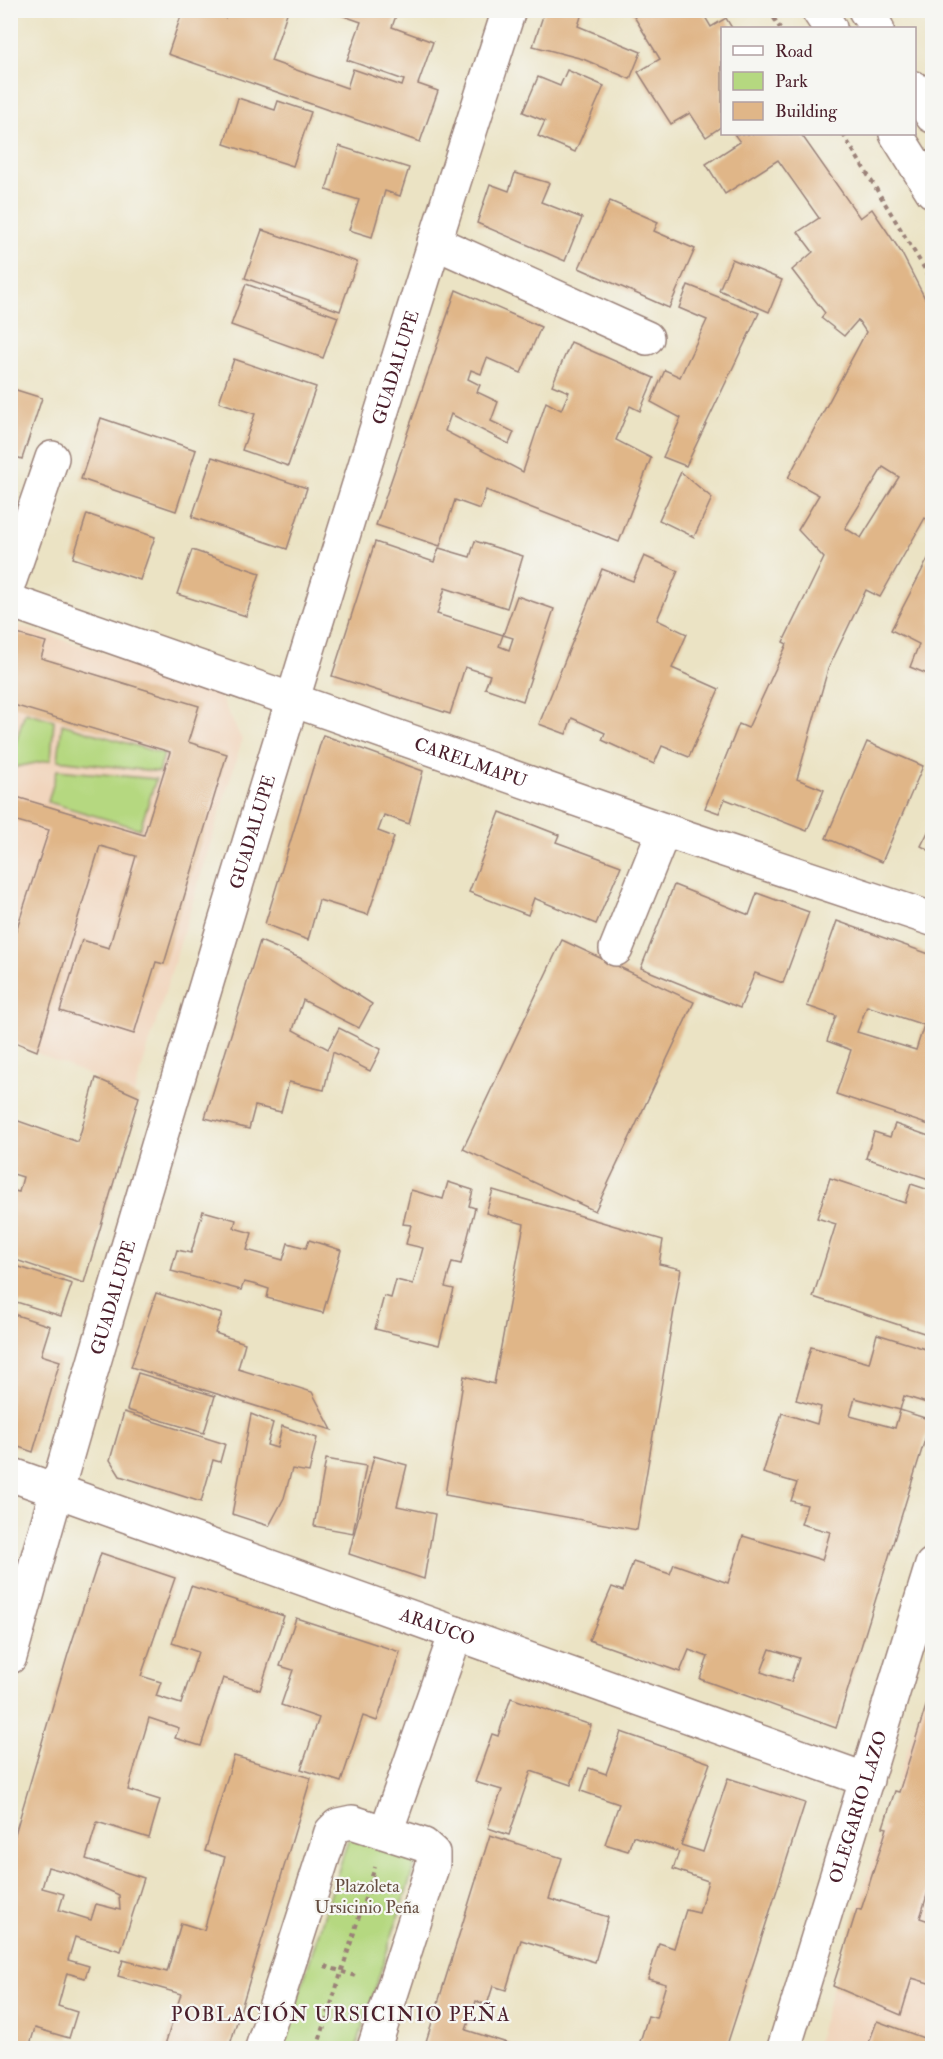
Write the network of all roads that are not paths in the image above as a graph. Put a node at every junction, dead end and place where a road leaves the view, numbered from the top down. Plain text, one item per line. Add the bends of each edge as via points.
1 (509, 10) edge
2 (818, 10) edge
3 (866, 10) edge
4 (829, 27) edge
5 (876, 27) edge
6 (916, 90) edge
7 (933, 116) edge
8 (897, 135) edge
9 (933, 190) edge
10 (434, 242) junction
11 (647, 339) dead end
12 (52, 459) dead end
13 (10, 580) edge
14 (10, 601) edge
15 (292, 699) junction
16 (664, 831) junction
17 (933, 919) edge
18 (616, 949) dead end
19 (10, 1474) edge
20 (57, 1489) junction
21 (933, 1565) edge
22 (926, 1609) edge
23 (456, 1633) junction
24 (10, 1657) edge
25 (867, 1780) junction
26 (386, 1833) junction
27 (261, 2049) edge
28 (374, 2049) edge
29 (784, 2049) edge

1 - 10 street, GUADALUPE
2 - 4 street
3 - 5 street
6 - 7 street
8 - 9 street
10 - 11 street
10 - 15 street, GUADALUPE
12 - 13 street
14 - 15 street, CARELMAPU
15 - 16 street, CARELMAPU
15 - 20 street, GUADALUPE
16 - 17 street, CARELMAPU
16 - 18 street
19 - 20 street, ARAUCO
20 - 23 street, ARAUCO
20 - 24 street, GUADALUPE
21 - 22 street, OLEGARIO LAZO
22 - 25 street, OLEGARIO LAZO
23 - 25 street, ARAUCO
23 - 26 street
25 - 29 street, OLEGARIO LAZO
26 - 27 street via 352,1822 338,1825 331,1833
26 - 28 street via 424,1845 433,1853 433,1864

